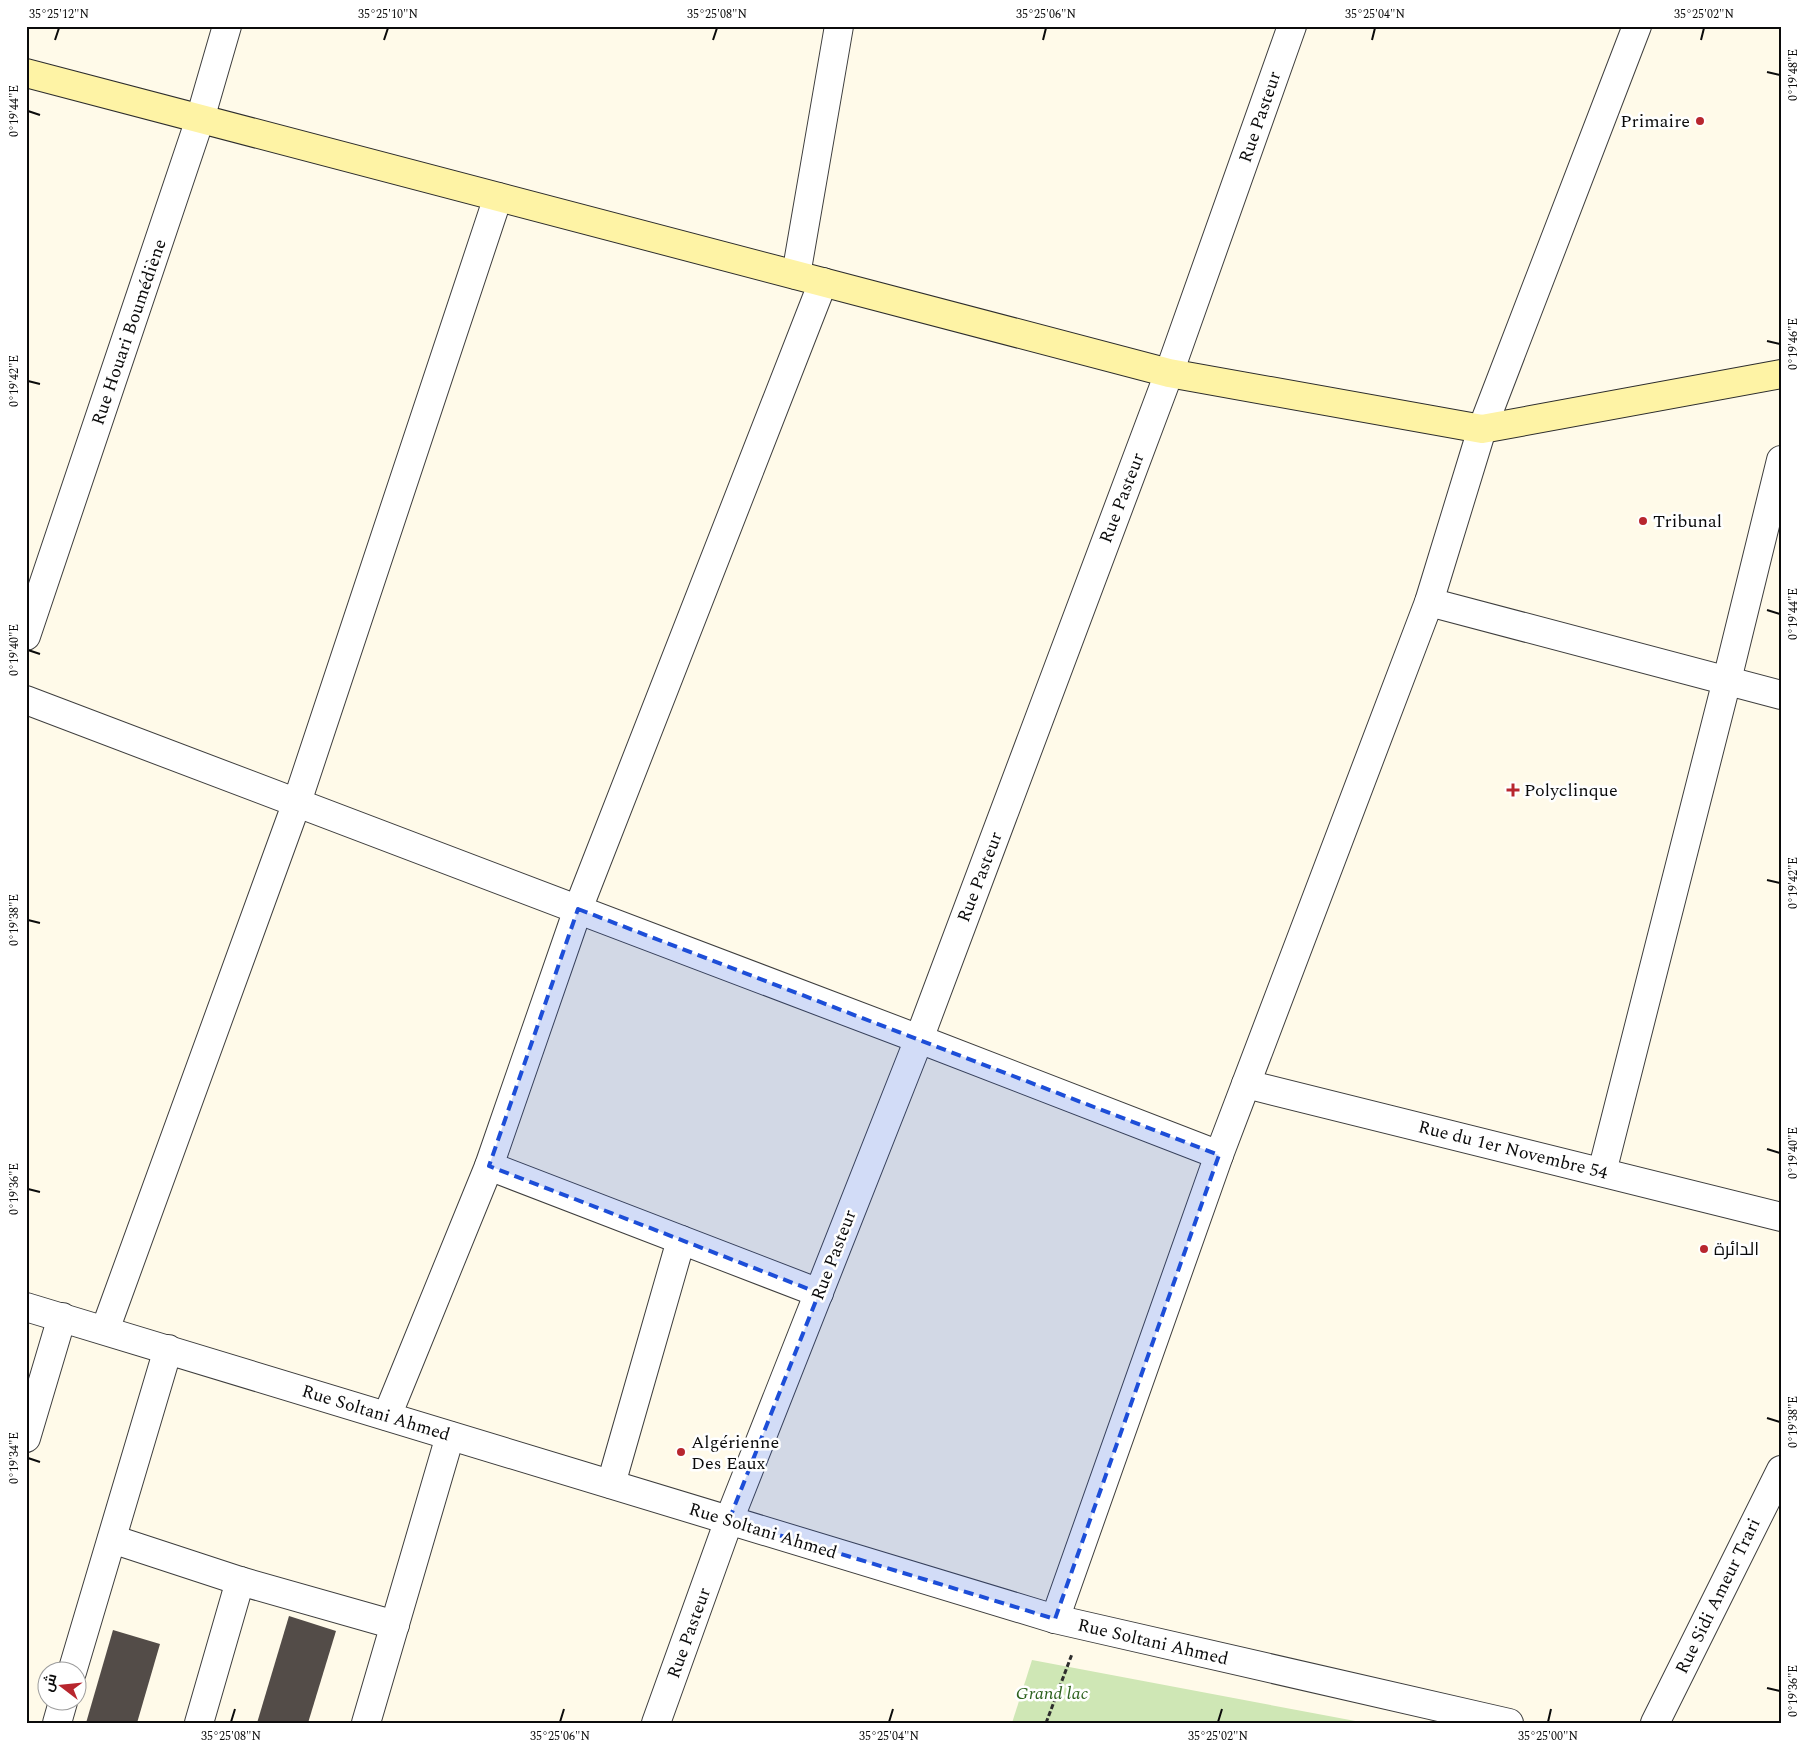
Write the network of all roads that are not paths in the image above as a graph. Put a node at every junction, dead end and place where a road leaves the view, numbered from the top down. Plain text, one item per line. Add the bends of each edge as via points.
1 (227, 26) edge
2 (839, 26) edge
3 (1292, 26) edge
4 (1637, 26) edge
5 (26, 73) edge
6 (200, 119) junction
7 (498, 197) junction
8 (796, 275) junction
9 (823, 282) junction
10 (1169, 373) junction
11 (1781, 374) edge
12 (1482, 429) junction
13 (1781, 460) edge
14 (1429, 602) junction
15 (26, 636) edge
16 (1727, 680) junction
17 (1781, 695) edge
18 (26, 700) edge
19 (297, 802) junction
20 (578, 909) junction
21 (919, 1039) junction
22 (1246, 1084) junction
23 (1219, 1155) junction
24 (489, 1166) junction
25 (1602, 1172) junction
26 (1781, 1216) edge
27 (681, 1240) junction
28 (819, 1294) junction
29 (26, 1307) edge
30 (62, 1318) junction
31 (105, 1330) junction
32 (168, 1349) junction
33 (387, 1416) junction
34 (450, 1436) junction
35 (26, 1438) edge
36 (1781, 1470) edge
37 (611, 1484) junction
38 (1772, 1508) edge
39 (729, 1520) junction
40 (112, 1539) junction
41 (240, 1581) junction
42 (1055, 1619) junction
43 (395, 1625) junction
44 (75, 1662) edge
45 (199, 1723) edge
46 (366, 1723) edge
47 (656, 1723) edge
48 (1509, 1723) edge
49 (1655, 1723) edge

1 - 6 street, Rue Houari Boumédiène
2 - 8 street
3 - 10 street, Rue Pasteur
4 - 12 street
5 - 6 main road
6 - 7 main road
6 - 15 street, Rue Houari Boumédiène
7 - 8 main road
7 - 19 street
8 - 9 main road
9 - 10 main road
9 - 20 street
10 - 12 main road
10 - 21 street, Rue Pasteur
11 - 12 main road
12 - 14 street
13 - 16 street
14 - 16 street
14 - 22 street
16 - 17 street
16 - 25 street
18 - 19 street
19 - 20 street
19 - 31 street
20 - 21 street
20 - 24 street
21 - 23 street
21 - 28 street, Rue Pasteur
22 - 23 street
22 - 25 street, Rue du 1er Novembre 54
23 - 42 street
24 - 27 street
24 - 33 street
25 - 26 street, Rue du 1er Novembre 54
27 - 28 street
27 - 37 street
28 - 39 street, Rue Pasteur
29 - 30 street, Rue Soltani Ahmed
30 - 31 street, Rue Soltani Ahmed
30 - 35 street
31 - 32 street, Rue Soltani Ahmed
32 - 33 street, Rue Soltani Ahmed
32 - 40 street
33 - 34 street, Rue Soltani Ahmed
34 - 37 street, Rue Soltani Ahmed
34 - 43 street
36 - 38 street, Rue Sidi Ameur Trari
37 - 39 street, Rue Soltani Ahmed
38 - 49 street, Rue Sidi Ameur Trari
39 - 42 street, Rue Soltani Ahmed
39 - 47 street, Rue Pasteur
40 - 41 street
40 - 44 street
41 - 43 street
41 - 45 street
42 - 48 street, Rue Soltani Ahmed
43 - 46 street

